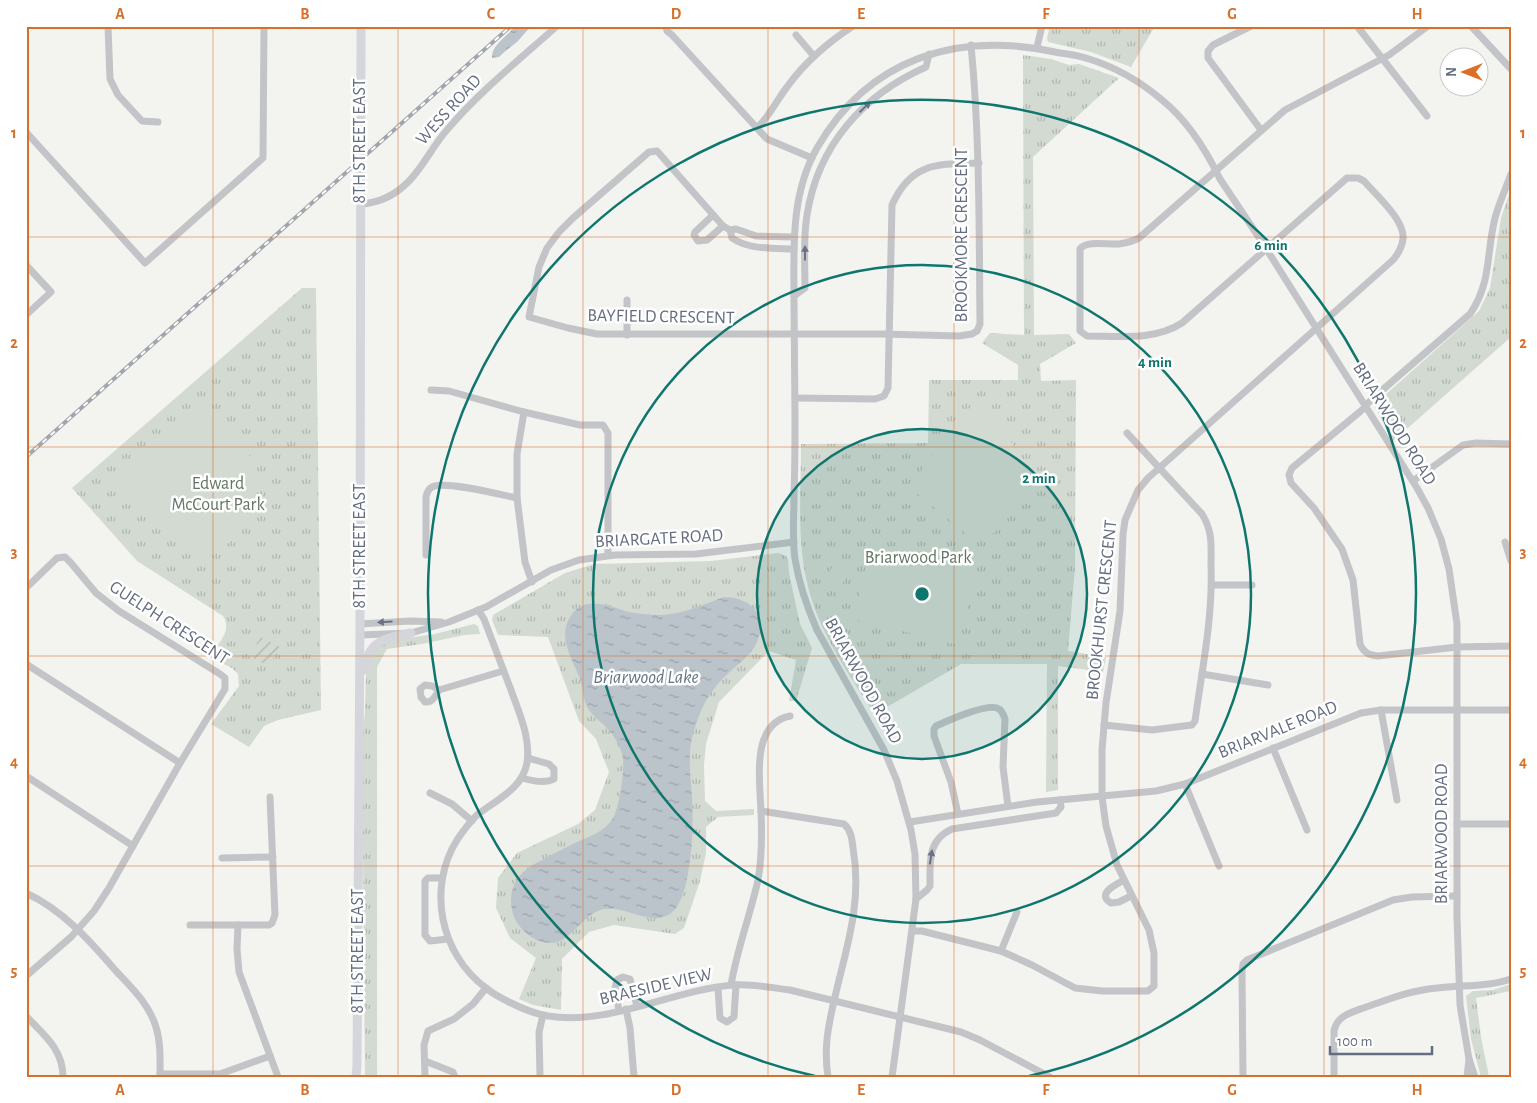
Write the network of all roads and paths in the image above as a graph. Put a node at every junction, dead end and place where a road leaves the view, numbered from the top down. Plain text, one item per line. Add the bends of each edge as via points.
1 (108, 26) edge
2 (264, 26) edge
3 (361, 26) edge
4 (557, 26) edge
5 (666, 26) edge
6 (853, 26) edge
7 (1042, 26) edge
8 (1251, 26) edge
9 (1357, 26) edge
10 (1428, 26) edge
11 (1471, 26) edge
12 (796, 35) dead end
13 (971, 45) junction
14 (1036, 47) junction
15 (929, 54) junction
16 (814, 55) junction
17 (1382, 59) junction
18 (1511, 69) edge
19 (1428, 116) dead end
20 (158, 122) dead end
21 (758, 128) junction
22 (1261, 130) junction
23 (26, 132) edge
24 (812, 158) junction
25 (979, 163) junction
26 (1216, 170) junction
27 (1511, 174) edge
28 (360, 204) junction
29 (713, 215) junction
30 (723, 226) junction
31 (730, 230) junction
32 (794, 237) junction
33 (794, 249) junction
34 (1267, 249) junction
35 (26, 265) edge
36 (794, 296) junction
37 (628, 300) dead end
38 (26, 315) edge
39 (1317, 328) junction
40 (793, 334) junction
41 (890, 334) junction
42 (627, 335) junction
43 (431, 390) dead end
44 (795, 398) junction
45 (1366, 405) junction
46 (524, 412) junction
47 (1127, 432) dead end
48 (1511, 444) edge
49 (1160, 467) junction
50 (1413, 481) junction
51 (517, 498) junction
52 (794, 542) junction
53 (1505, 542) dead end
54 (426, 555) dead end
55 (608, 555) junction
56 (1511, 561) edge
57 (532, 582) junction
58 (1212, 585) junction
59 (1252, 585) dead end
60 (26, 588) edge
61 (478, 610) junction
62 (449, 622) junction
63 (360, 624) junction
64 (410, 632) junction
65 (360, 635) junction
66 (1511, 646) edge
67 (1457, 647) junction
68 (26, 664) edge
69 (504, 670) junction
70 (1202, 674) junction
71 (1268, 685) dead end
72 (439, 690) dead end
73 (360, 700) junction
74 (1381, 710) junction
75 (1458, 710) junction
76 (1511, 710) edge
77 (790, 716) dead end
78 (1104, 725) junction
79 (1273, 748) junction
80 (528, 758) junction
81 (180, 763) junction
82 (26, 776) edge
83 (522, 778) junction
84 (1185, 784) junction
85 (430, 793) dead end
86 (1102, 796) junction
87 (270, 797) dead end
88 (1060, 800) junction
89 (1397, 800) dead end
90 (1008, 806) junction
91 (761, 811) junction
92 (958, 814) junction
93 (472, 821) junction
94 (910, 822) junction
95 (1457, 824) junction
96 (1511, 824) edge
97 (1307, 830) dead end
98 (133, 846) junction
99 (273, 857) junction
100 (222, 858) dead end
101 (1219, 866) dead end
102 (442, 878) junction
103 (1124, 880) junction
104 (26, 893) edge
105 (1131, 896) junction
106 (1457, 896) junction
107 (916, 899) junction
108 (1017, 912) dead end
109 (190, 925) dead end
110 (238, 925) junction
111 (78, 929) junction
112 (913, 931) junction
113 (448, 939) junction
114 (1001, 951) junction
115 (26, 976) edge
116 (1511, 979) edge
117 (733, 985) junction
118 (1459, 986) junction
119 (486, 988) junction
120 (718, 988) junction
121 (834, 1001) junction
122 (637, 1006) junction
123 (622, 1010) junction
124 (543, 1015) junction
125 (26, 1016) edge
126 (900, 1018) junction
127 (270, 1056) junction
128 (1469, 1059) junction
129 (425, 1061) junction
130 (160, 1075) edge
131 (63, 1077) edge
132 (278, 1077) edge
133 (358, 1077) edge
134 (425, 1077) edge
135 (455, 1077) edge
136 (540, 1077) edge
137 (634, 1077) edge
138 (828, 1077) edge
139 (892, 1077) edge
140 (1050, 1077) edge
141 (1243, 1077) edge
142 (1334, 1077) edge
143 (1467, 1077) edge
144 (1476, 1077) edge

1 - 20 street via 110,79 118,95 142,121
2 - 23 street via 263,158 145,263
3 - 28 main road, 8TH STREET EAST
4 - 28 street, WESS ROAD via 483,92 446,131 410,180 390,196
5 - 21 street via 667,31
6 - 16 street
7 - 14 street
8 - 22 street via 1213,45 1208,51 1208,58
9 - 17 street
10 - 17 street
11 - 18 street
12 - 16 street
13 - 14 street, BRIARWOOD ROAD
13 - 15 street, BRIARWOOD ROAD
13 - 25 street, BROOKMORE CRESCENT
14 - 26 street, BRIARWOOD ROAD via 1089,59 1115,69 1147,89 1164,101 1181,120
15 - 24 street, BRIARWOOD ROAD via 902,66 849,104
36 -> 15 street, BRIARWOOD ROAD via 805,288 807,216 815,183 827,155 841,132 865,106 887,88 926,67
16 - 21 street
17 - 19 street
17 - 22 street via 1298,102
21 - 24 street via 767,139
22 - 26 street
24 - 32 street, BRIARWOOD ROAD via 798,200
25 - 41 street via 926,168 898,190 892,205 890,227
25 - 41 street, BROOKMORE CRESCENT via 979,328 966,336
26 - 34 street, BRIARWOOD ROAD
26 - 34 street via 1139,238 1118,244 1082,246 1080,331 1087,336 1149,336 1170,331
27 - 45 street via 1495,217 1485,284 1479,301 1470,314
28 - 63 main road, 8TH STREET EAST
29 - 30 street, BAYFIELD CRESCENT
29 - 30 street via 695,232 696,239 701,242 707,240
29 - 42 street, BAYFIELD CRESCENT via 653,150 573,218 547,248 539,267 529,317 597,334
30 - 31 street, BAYFIELD CRESCENT
31 - 32 street, BAYFIELD CRESCENT via 763,237
31 - 33 street, BAYFIELD CRESCENT via 732,238 754,246
32 - 33 street, BRIARWOOD ROAD
33 - 36 street, BRIARWOOD ROAD
34 - 39 street, BRIARWOOD ROAD
34 - 39 street, BROOKHURST CRESCENT via 1347,178 1364,181 1397,219 1403,239 1393,260
35 - 38 street via 51,292
36 - 40 street, BRIARWOOD ROAD
37 - 42 street
39 - 45 street, BRIARWOOD ROAD
39 - 49 street, BROOKHURST CRESCENT
40 - 41 street, BROOKMORE CRESCENT
40 - 42 street, BAYFIELD CRESCENT
40 - 44 street, BRIARWOOD ROAD
41 - 44 street via 888,388 884,396 875,399
43 - 46 street via 449,391
44 - 52 street, BRIARWOOD ROAD
45 - 50 street, BRIARWOOD ROAD
45 - 67 street via 1292,468 1289,475 1291,483 1314,508 1342,548 1353,580 1363,650 1378,656
46 - 51 street via 517,454
46 - 55 street via 580,425 603,426 608,433
47 - 49 street
48 - 50 street via 1464,445
49 - 58 street via 1208,524
49 - 78 street, BROOKHURST CRESCENT via 1138,490 1125,520 1120,611
50 - 67 street, BRIARWOOD ROAD via 1441,539 1449,569
51 - 54 street via 467,488 430,488 427,494
51 - 57 street via 525,562
52 - 55 street, BRIARGATE ROAD via 696,554
52 - 94 street, BRIARWOOD ROAD via 808,612 884,750
53 - 56 street
55 - 57 street, BRIARGATE ROAD via 562,565
57 - 61 street, BRIARGATE ROAD
58 - 59 street
58 - 70 street
60 - 81 street, GUELPH CRESCENT via 57,558 65,558 96,593 119,611 225,678 226,689
61 - 62 street, BRIARGATE ROAD
61 - 69 street, BRAESIDE VIEW
62 -> 63 street, BRIARGATE ROAD
62 - 64 street, BRIARGATE ROAD
63 - 65 main road, 8TH STREET EAST
64 - 65 street, BRIARGATE ROAD
64 - 73 main road via 376,643 364,666
65 - 73 main road, 8TH STREET EAST
66 - 67 street
67 - 75 street, BRIARWOOD ROAD
68 - 81 street
69 - 72 street
69 - 80 street, BRAESIDE VIEW via 525,731
70 - 71 street
70 - 78 street via 1192,725 1152,730
73 - 133 main road, 8TH STREET EAST
74 - 75 street, BRIARVALE ROAD
74 - 79 street, BRIARVALE ROAD via 1361,713
74 - 89 street
75 - 76 street, BRIARVALE ROAD
75 - 95 street, BRIARWOOD ROAD
77 - 91 street via 773,724 761,750
78 - 86 street, BROOKHURST CRESCENT
79 - 84 street, BRIARVALE ROAD
79 - 97 street
80 - 83 street, BRAESIDE VIEW
80 - 83 street via 554,768 554,779 549,782
81 - 98 street, GUELPH CRESCENT
82 - 98 street
83 - 93 street, BRAESIDE VIEW
84 - 86 street, BRIARVALE ROAD via 1156,791
84 - 101 street
85 - 93 street via 452,804
86 - 88 street, BRIARVALE ROAD
86 - 103 street, BROOKHURST CRESCENT via 1110,844
87 - 99 street
88 - 90 street, BRIARVALE ROAD
107 -> 88 street via 930,886 931,852 945,832 1056,813 1061,807
90 - 92 street, BRIARVALE ROAD
90 - 92 street via 1004,767 1005,719 999,709 993,707 964,713 934,729
91 - 117 street via 758,878 734,964
91 - 121 street via 832,821 848,827 854,854 856,903
92 - 94 street, BRIARVALE ROAD
93 - 102 street, BRAESIDE VIEW via 452,848
94 - 107 street, BRIARWOOD ROAD
95 - 96 street
95 - 106 street, BRIARWOOD ROAD
98 - 111 street, GUELPH CRESCENT via 99,903
99 - 100 street
99 - 110 street via 276,915 272,923
102 - 113 street, BRAESIDE VIEW via 440,907
102 - 113 street via 425,881 425,935 430,941
103 - 105 street, BROOKHURST CRESCENT
103 - 105 street via 1107,890 1106,899 1116,903
104 - 111 street
105 - 114 street, BROOKHURST CRESCENT via 1149,930 1154,953 1155,982 1148,991 1075,988
106 - 118 street, BRIARWOOD ROAD
106 - 141 street via 1393,900 1247,960 1242,971
107 - 112 street, BRIARWOOD ROAD
108 - 114 street
109 - 110 street
110 - 127 street via 239,972
111 - 115 street, GUELPH CRESCENT
111 - 130 street via 144,1002 156,1026
112 - 114 street
112 - 126 street, BRIARWOOD ROAD
113 - 119 street, BRAESIDE VIEW via 458,959
116 - 118 street
117 - 120 street, BRAESIDE VIEW
117 - 120 street via 734,1017 727,1022 720,1018
117 - 121 street, BRAESIDE VIEW via 790,990
118 - 128 street, BRIARWOOD ROAD
118 - 142 street via 1404,994 1342,1017 1334,1031
119 - 124 street, BRAESIDE VIEW via 515,1005
119 - 129 street via 454,1019 428,1031 424,1045
120 - 122 street, BRAESIDE VIEW
121 - 126 street, BRAESIDE VIEW
121 - 138 street via 827,1040
122 - 123 street, BRAESIDE VIEW
122 - 123 street via 630,979 623,977 617,980 615,988
123 - 124 street, BRAESIDE VIEW via 577,1018
123 - 137 street via 630,1028
124 - 136 street via 539,1032
125 - 131 street via 60,1056
126 - 139 street, BRIARWOOD ROAD
126 - 140 street, BRAESIDE VIEW via 961,1032
127 - 130 street via 220,1074
127 - 132 street
128 - 143 street, BRIARWOOD ROAD
128 - 144 street, BRIARWOOD ROAD
129 - 134 street
129 - 135 street via 453,1072

